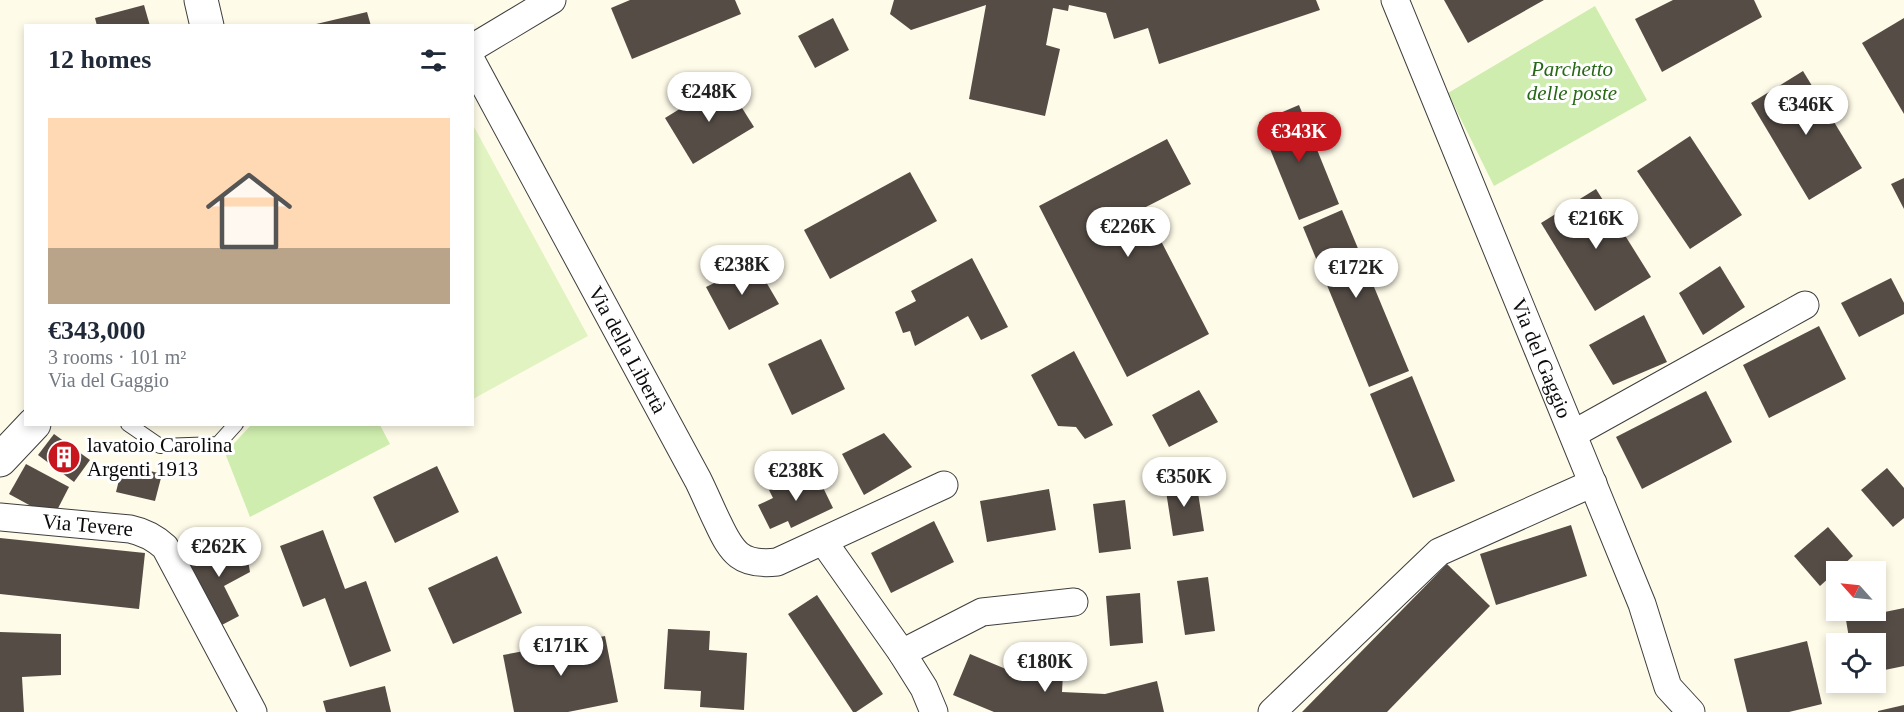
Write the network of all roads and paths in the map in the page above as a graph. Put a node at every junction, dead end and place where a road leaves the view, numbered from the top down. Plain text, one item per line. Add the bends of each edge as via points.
1 (201, 0) edge
2 (552, 0) edge
3 (1395, 0) edge
4 (207, 24) edge
5 (474, 47) edge
6 (474, 66) edge
7 (1805, 305) dead end
8 (32, 426) edge
9 (131, 426) edge
10 (235, 426) edge
11 (1573, 434) junction
12 (0, 460) edge
13 (1593, 483) junction
14 (944, 485) dead end
15 (0, 517) edge
16 (823, 541) junction
17 (1074, 602) dead end
18 (902, 653) junction
19 (253, 712) edge
20 (934, 712) edge
21 (1272, 712) edge
22 (1691, 712) edge

1 - 4 street
2 - 5 street
3 - 11 street, Via del Gaggio
6 - 16 street, Via della Libertà via 698,480 728,546 744,559 766,564
7 - 11 street
8 - 12 street
9 - 10 lane via 160,446 218,444
11 - 13 street, Via del Gaggio
13 - 21 street via 1439,552
13 - 22 street, Via del Gaggio via 1642,604 1668,687
14 - 16 street, Via della Libertà
15 - 19 street, Via Tevere via 130,529 155,538 165,547
16 - 18 street
17 - 18 street via 982,612
18 - 20 street

